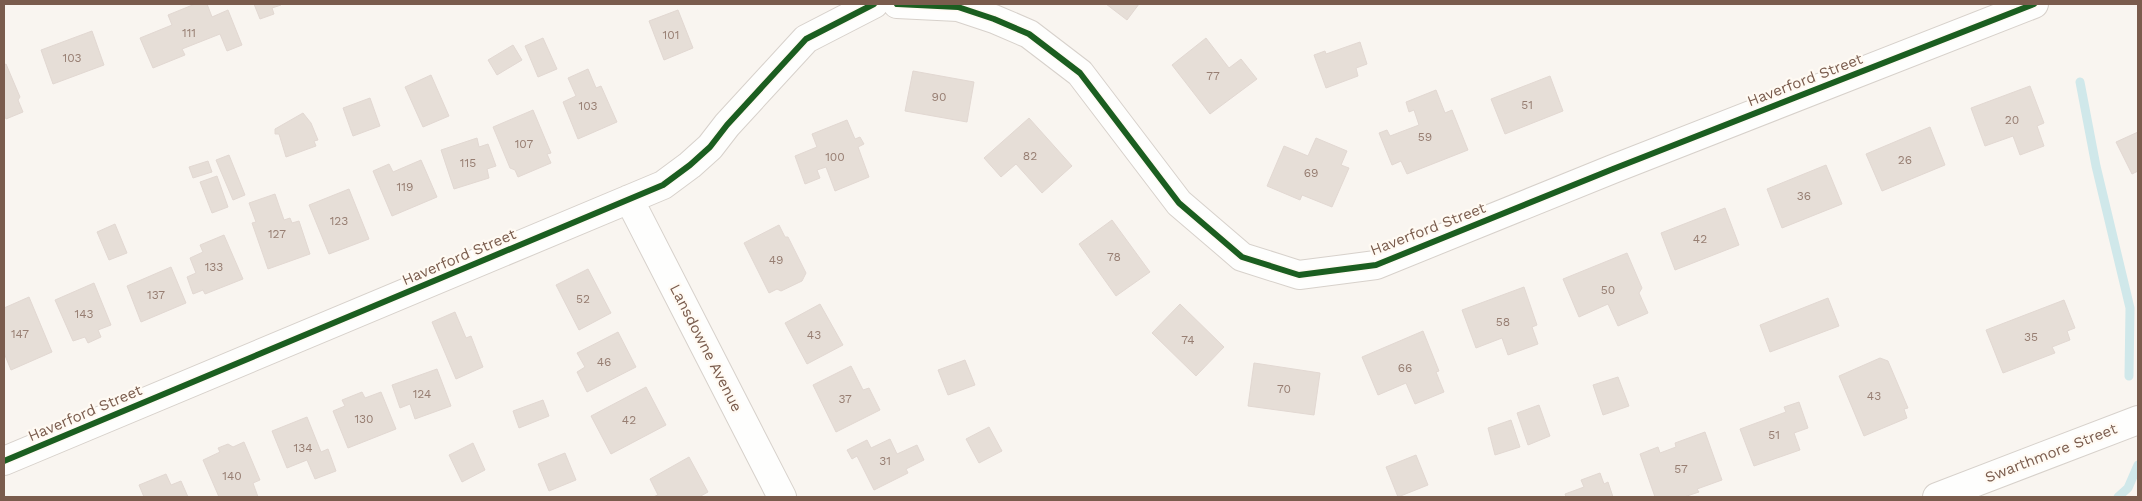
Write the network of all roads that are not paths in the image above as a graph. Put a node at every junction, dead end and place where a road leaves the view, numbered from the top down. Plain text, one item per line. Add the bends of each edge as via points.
1 (874, 4) edge
2 (897, 4) edge
3 (2034, 4) edge
4 (629, 199) junction
5 (2138, 420) edge
6 (4, 461) edge
7 (782, 497) edge
8 (1937, 497) edge

1 - 4 street, Haverford Street via 806,39 710,147 662,185
2 - 3 street, Haverford Street via 958,7 1029,34 1080,73 1179,203 1242,257 1299,275 1376,265
4 - 6 street, Haverford Street
4 - 7 street, Lansdowne Avenue
5 - 8 street, Swarthmore Street

